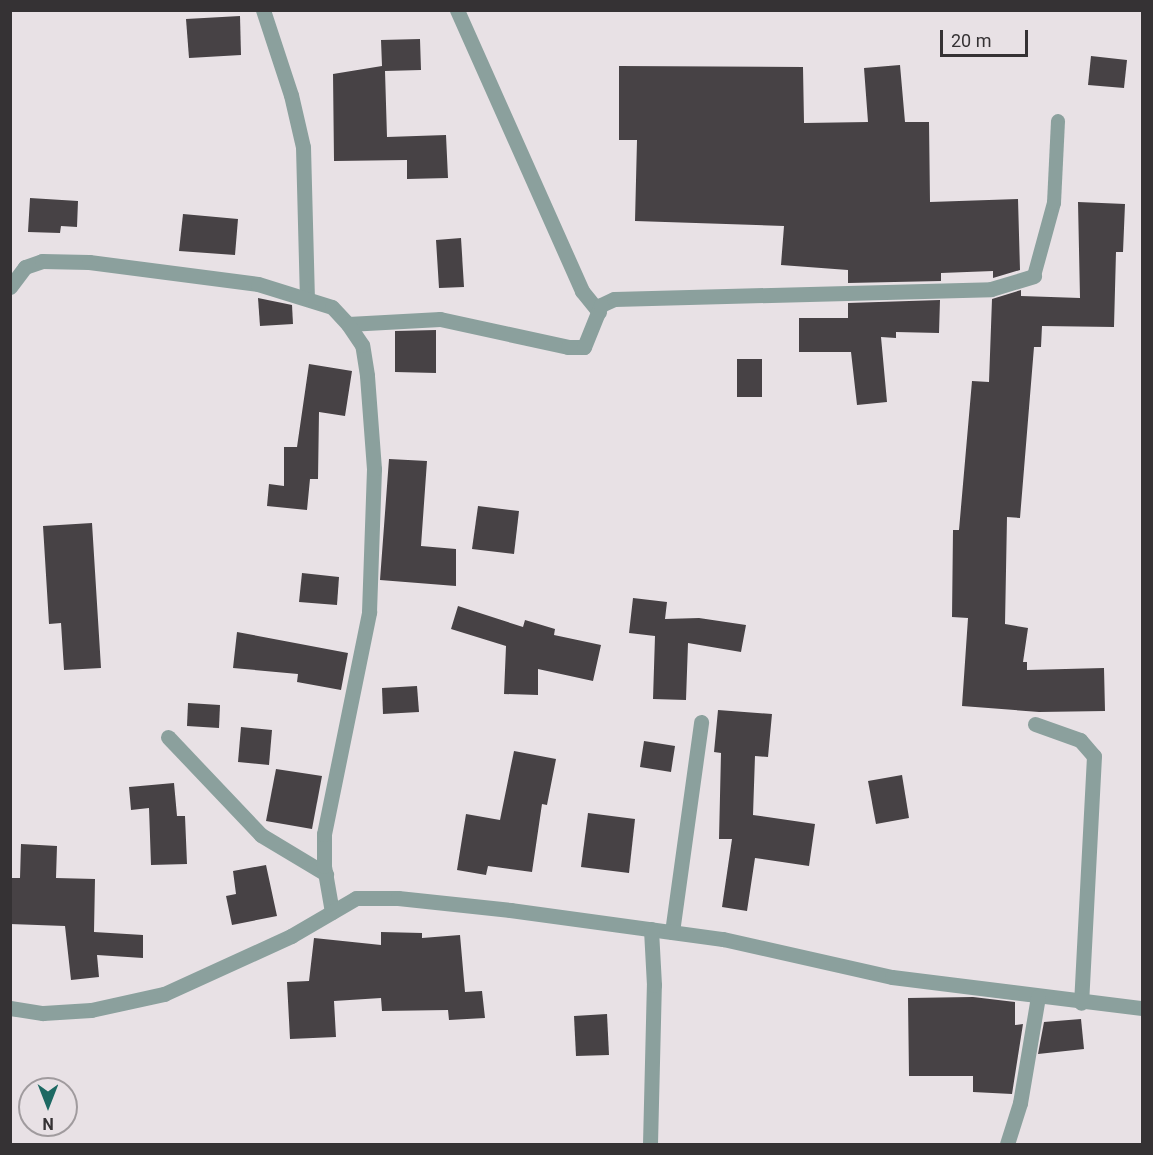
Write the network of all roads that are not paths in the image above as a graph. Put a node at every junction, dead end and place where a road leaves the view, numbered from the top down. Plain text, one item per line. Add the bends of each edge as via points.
1 (263, 10) edge
2 (457, 10) edge
3 (1058, 121) dead end
4 (1034, 276) joint
5 (10, 287) edge
6 (308, 296) junction
7 (598, 312) junction
8 (348, 324) junction
9 (701, 722) dead end
10 (1035, 724) dead end
11 (168, 737) dead end
12 (326, 874) junction
13 (332, 912) junction
14 (651, 929) junction
15 (672, 932) junction
16 (1038, 997) junction
17 (1082, 1003) junction
18 (10, 1008) edge
19 (1143, 1008) edge
20 (650, 1144) edge
21 (1007, 1144) edge

1 - 6 street via 291,95 303,147
2 - 7 street via 582,291
3 - 4 lane via 1054,203
4 - 7 street via 991,289 614,299 601,305
5 - 6 street via 24,267 42,261 89,262 258,284
6 - 8 street via 333,307
7 - 8 street via 584,347 568,347 440,319
8 - 12 street via 362,345 372,445 369,612 324,834
9 - 15 street
10 - 17 street via 1080,740 1094,756
11 - 12 street via 261,836
12 - 13 street
13 - 14 street via 356,898 398,898
13 - 18 street via 291,936 164,994 91,1010 43,1013
14 - 15 street
14 - 20 street via 654,985
15 - 16 street via 723,939 891,977
16 - 17 street
16 - 21 street via 1020,1103
17 - 19 street

